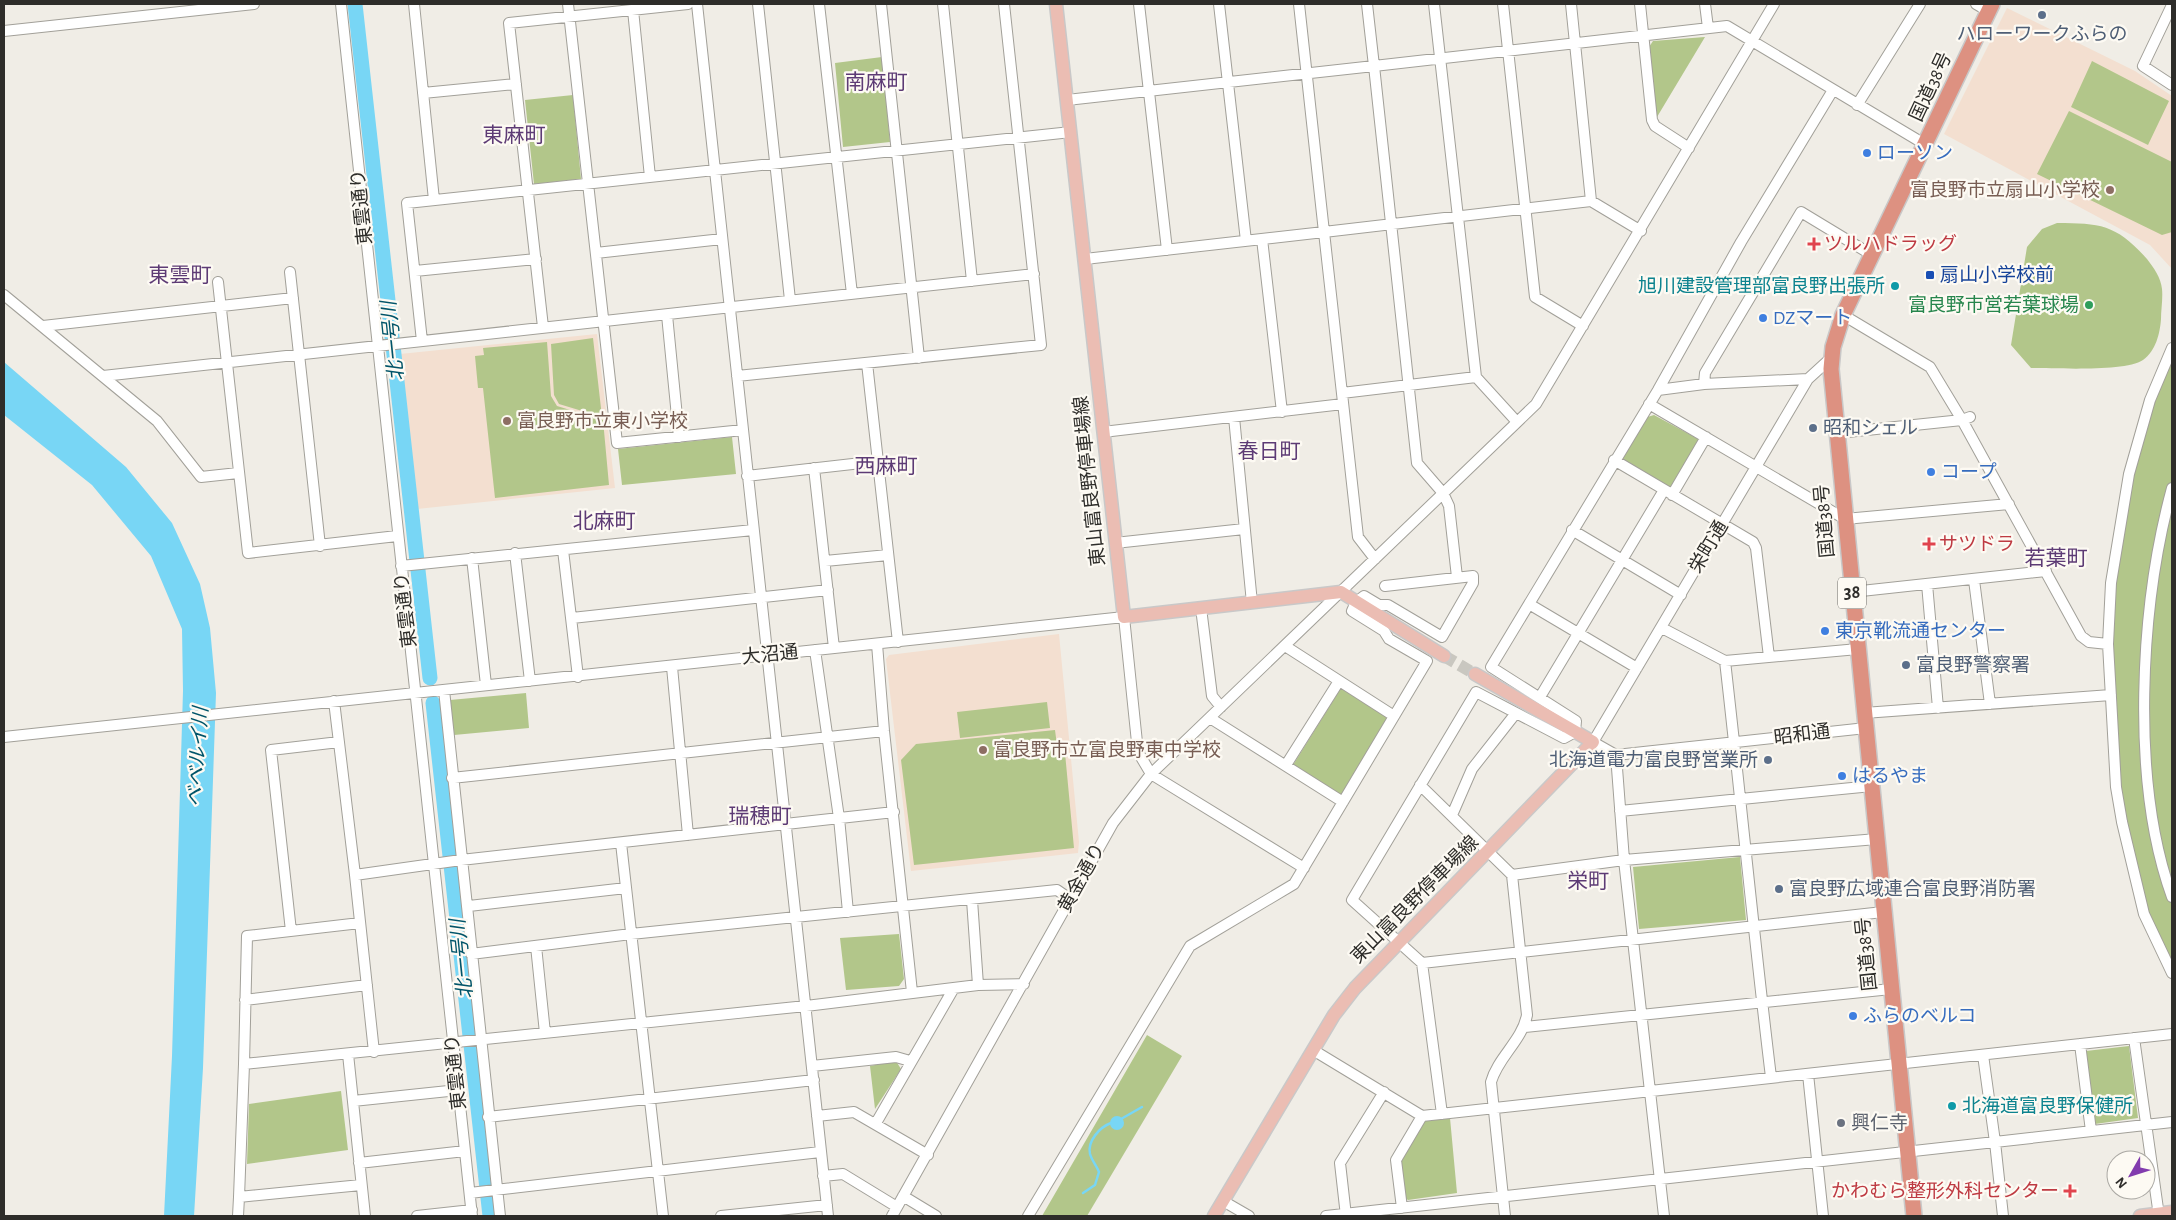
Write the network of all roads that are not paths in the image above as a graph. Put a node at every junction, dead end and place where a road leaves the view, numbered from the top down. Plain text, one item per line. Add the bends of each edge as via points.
1 (254, 4) edge
2 (341, 4) edge
3 (414, 4) edge
4 (568, 4) edge
5 (688, 4) edge
6 (697, 4) edge
7 (758, 4) edge
8 (819, 4) edge
9 (881, 4) edge
10 (943, 4) edge
11 (1004, 4) edge
12 (1056, 4) edge
13 (1139, 4) edge
14 (1219, 4) edge
15 (1299, 4) edge
16 (1367, 4) edge
17 (1434, 4) edge
18 (1503, 4) edge
19 (1571, 4) edge
20 (1640, 4) edge
21 (1706, 4) edge
22 (1773, 4) edge
23 (1920, 4) edge
24 (2172, 5) edge
25 (1985, 6) edge
26 (633, 10) junction
27 (569, 16) junction
28 (1708, 28) junction
29 (4, 31) edge
30 (1644, 36) junction
31 (1752, 41) junction
32 (1575, 43) junction
33 (1508, 52) junction
34 (1440, 58) junction
35 (1374, 66) junction
36 (1306, 74) junction
37 (1228, 82) junction
38 (516, 84) junction
39 (2172, 85) edge
40 (1833, 90) junction
41 (1149, 91) junction
42 (423, 93) junction
43 (1067, 100) junction
44 (1857, 105) junction
45 (1071, 132) junction
46 (1020, 138) junction
47 (958, 145) junction
48 (1926, 145) junction
49 (1689, 148) junction
50 (897, 151) junction
51 (836, 157) junction
52 (776, 164) junction
53 (715, 171) junction
54 (650, 177) junction
55 (588, 184) junction
56 (528, 190) junction
57 (434, 200) junction
58 (1591, 201) junction
59 (1525, 210) junction
60 (1457, 218) junction
61 (1391, 225) junction
62 (1641, 231) junction
63 (1324, 232) junction
64 (722, 239) junction
65 (1262, 239) junction
66 (1246, 241) junction
67 (1167, 250) junction
68 (596, 253) junction
69 (1872, 255) junction
70 (536, 259) junction
71 (1085, 259) junction
72 (290, 272) dead end
73 (415, 272) junction
74 (1034, 274) junction
75 (972, 281) junction
76 (218, 282) dead end
77 (913, 287) junction
78 (852, 294) junction
79 (4, 295) edge
80 (293, 298) junction
81 (790, 300) junction
82 (220, 307) junction
83 (730, 308) junction
84 (667, 314) junction
85 (1843, 315) junction
86 (603, 321) junction
87 (42, 326) junction
88 (1583, 326) junction
89 (543, 328) junction
90 (422, 341) junction
91 (377, 346) junction
92 (2172, 348) edge
93 (299, 355) junction
94 (919, 358) junction
95 (1831, 358) junction
96 (226, 362) junction
97 (868, 363) junction
98 (103, 376) junction
99 (737, 376) junction
100 (1476, 377) junction
101 (1808, 379) junction
102 (1704, 384) junction
103 (1408, 385) junction
104 (1658, 390) junction
105 (1342, 392) junction
106 (1343, 404) junction
107 (1649, 404) junction
108 (1282, 412) junction
109 (1234, 417) junction
110 (1966, 419) junction
111 (1517, 422) junction
112 (743, 430) junction
113 (1103, 432) junction
114 (1838, 433) junction
115 (679, 437) junction
116 (1706, 437) junction
117 (1614, 460) junction
118 (879, 462) junction
119 (1756, 467) junction
120 (814, 468) junction
121 (238, 473) junction
122 (747, 476) junction
123 (2172, 488) edge
124 (1443, 493) junction
125 (1668, 493) junction
126 (2008, 504) junction
127 (1845, 519) junction
128 (1722, 524) junction
129 (1244, 529) junction
130 (754, 530) junction
131 (1572, 530) junction
132 (397, 536) junction
133 (1115, 543) junction
134 (320, 546) junction
135 (564, 550) junction
136 (515, 553) junction
137 (888, 555) junction
138 (472, 558) junction
139 (1375, 559) junction
140 (1622, 560) junction
141 (826, 561) junction
142 (401, 566) junction
143 (2046, 571) junction
144 (1457, 577) junction
145 (1974, 580) junction
146 (1927, 584) junction
147 (1385, 586) dead end
148 (828, 590) junction
149 (1341, 592) junction
150 (1852, 592) junction
151 (761, 596) junction
152 (1680, 596) junction
153 (1356, 602) junction
154 (1252, 603) junction
155 (1529, 604) junction
156 (1201, 608) junction
157 (1124, 617) junction
158 (572, 618) junction
159 (1662, 628) junction
160 (1580, 633) junction
161 (898, 642) junction
162 (877, 644) junction
163 (2108, 644) junction
164 (1285, 646) junction
165 (834, 648) junction
166 (1858, 649) junction
167 (815, 650) junction
168 (767, 655) junction
169 (1444, 656) tunnel mouth
170 (1769, 657) junction
171 (1726, 661) junction
172 (672, 667) junction
173 (1637, 668) junction
174 (1475, 674) tunnel mouth
175 (578, 677) junction
176 (530, 681) junction
177 (1339, 681) junction
178 (486, 685) junction
179 (444, 690) junction
180 (416, 693) junction
181 (2111, 695) junction
182 (1540, 697) junction
183 (334, 701) junction
184 (1990, 704) junction
185 (1221, 707) junction
186 (1938, 708) junction
187 (1516, 713) junction
188 (1864, 713) junction
189 (1394, 716) junction
190 (1210, 718) junction
191 (1866, 728) junction
192 (884, 731) junction
193 (1576, 732) junction
194 (4, 737) edge
195 (828, 737) junction
196 (339, 742) junction
197 (776, 742) junction
198 (1593, 742) junction
199 (1734, 743) junction
200 (681, 753) junction
201 (1616, 755) junction
202 (1286, 765) junction
203 (1151, 774) junction
204 (452, 778) junction
205 (1420, 785) junction
206 (1872, 786) junction
207 (1741, 798) junction
208 (1343, 802) junction
209 (1620, 811) junction
210 (894, 812) junction
211 (1452, 815) junction
212 (839, 818) junction
213 (785, 826) junction
214 (688, 835) junction
215 (1877, 839) junction
216 (621, 843) junction
217 (1746, 850) junction
218 (1490, 851) junction
219 (1624, 860) junction
220 (449, 862) junction
221 (1304, 868) junction
222 (1512, 874) junction
223 (356, 875) junction
224 (626, 888) junction
225 (2172, 897) edge
226 (1070, 899) junction
227 (972, 900) junction
228 (469, 906) dead end
229 (903, 906) junction
230 (848, 912) junction
231 (1883, 912) junction
232 (795, 917) junction
233 (360, 923) junction
234 (1752, 924) junction
235 (291, 931) junction
236 (631, 934) junction
237 (1634, 938) junction
238 (1398, 942) junction
239 (536, 946) junction
240 (1521, 950) junction
241 (471, 954) junction
242 (1422, 963) junction
243 (2172, 972) edge
244 (1024, 984) junction
245 (367, 985) junction
246 (978, 985) junction
247 (954, 988) junction
248 (1891, 988) junction
249 (912, 992) junction
250 (245, 1000) junction
251 (1762, 1002) junction
252 (806, 1006) junction
253 (1641, 1016) junction
254 (640, 1021) junction
255 (1525, 1027) junction
256 (545, 1033) junction
257 (2172, 1034) edge
258 (2134, 1038) junction
259 (474, 1041) junction
260 (453, 1043) junction
261 (2080, 1044) junction
262 (1313, 1050) junction
263 (374, 1052) junction
264 (348, 1054) junction
265 (1983, 1055) junction
266 (910, 1062) junction
267 (244, 1064) junction
268 (1898, 1064) junction
269 (812, 1066) junction
270 (1808, 1074) junction
271 (1770, 1077) junction
272 (814, 1080) junction
273 (458, 1090) junction
274 (1384, 1092) junction
275 (1650, 1092) junction
276 (649, 1098) junction
277 (353, 1101) junction
278 (1492, 1108) junction
279 (1442, 1114) junction
280 (818, 1116) junction
281 (1422, 1116) junction
282 (488, 1117) junction
283 (2172, 1122) edge
284 (876, 1123) junction
285 (2146, 1125) junction
286 (2091, 1131) junction
287 (1995, 1142) junction
288 (1907, 1150) junction
289 (465, 1151) junction
290 (820, 1152) junction
291 (928, 1155) junction
292 (1817, 1162) junction
293 (359, 1163) junction
294 (658, 1171) junction
295 (823, 1176) junction
296 (1660, 1180) junction
297 (361, 1184) junction
298 (490, 1189) junction
299 (470, 1193) junction
300 (903, 1196) junction
301 (239, 1197) junction
302 (1503, 1197) junction
303 (1223, 1201) junction
304 (827, 1205) junction
305 (1402, 1208) junction
306 (894, 1212) edge
307 (2172, 1212) edge
308 (472, 1213) edge
309 (1346, 1215) edge
310 (2158, 1215) edge
311 (238, 1216) edge
312 (365, 1216) edge
313 (417, 1216) edge
314 (500, 1216) edge
315 (663, 1216) edge
316 (721, 1216) edge
317 (828, 1216) edge
318 (936, 1216) edge
319 (1028, 1216) edge
320 (1214, 1216) edge
321 (1249, 1216) edge
322 (1326, 1216) edge
323 (1505, 1216) edge
324 (1664, 1216) edge
325 (1822, 1216) edge
326 (1914, 1216) edge
327 (2003, 1216) edge
328 (2140, 1216) edge

1 - 29 street
2 - 91 street, 東雲通り
3 - 42 street
4 - 27 street
5 - 26 street
6 - 53 street
7 - 52 street
8 - 51 street
9 - 50 street
10 - 47 street
11 - 46 street
12 - 43 main road, 東山富良野停車場線
13 - 41 street
14 - 37 street
15 - 36 street
16 - 35 street
17 - 34 street
18 - 33 street
19 - 32 street
20 - 30 street
21 - 28 street
22 - 31 street, 黄金通り
23 - 44 street
24 - 39 street via 2143,66
25 - 48 highway, 国道38号 / 38
26 - 27 street
26 - 54 street
27 - 38 street via 509,23
27 - 55 street
28 - 30 street
28 - 31 street via 1727,26
30 - 32 street
30 - 49 street via 1652,120 1655,126
31 - 40 street
31 - 49 street, 黄金通り
32 - 33 street
32 - 58 street
33 - 34 street
33 - 59 street
34 - 35 street
34 - 60 street
35 - 36 street
35 - 61 street
36 - 37 street
36 - 63 street
37 - 41 street
37 - 66 street
38 - 42 street
38 - 56 street
40 - 44 street
40 - 104 street via 1741,242
41 - 43 street
41 - 67 street
42 - 57 street
43 - 45 main road, 東山富良野停車場線
44 - 48 street
45 - 46 street
45 - 71 main road, 東山富良野停車場線
46 - 47 street
46 - 74 street
47 - 50 street
47 - 75 street
48 - 69 highway, 国道38号 / 38
49 - 62 street, 黄金通り
50 - 51 street
50 - 77 street
51 - 52 street
51 - 78 street
52 - 53 street
52 - 81 street
53 - 54 street
53 - 64 street
54 - 55 street
55 - 56 street
55 - 68 street
56 - 57 street
56 - 70 street
57 - 73 street via 407,203
58 - 59 street
58 - 62 street
59 - 60 street
59 - 88 street via 1535,297
60 - 61 street
60 - 100 street
61 - 63 street
61 - 103 street
62 - 88 street, 黄金通り
63 - 65 street
63 - 105 street
64 - 68 street
64 - 83 street
65 - 66 street
65 - 108 street
66 - 67 street
67 - 71 street
68 - 86 street
69 - 85 highway, 国道38号 / 38
69 - 102 street via 1801,212 1705,373
70 - 73 street
70 - 89 street
71 - 113 main road, 東山富良野停車場線
72 - 80 street
73 - 90 street
74 - 75 street
74 - 94 street via 1042,345
75 - 77 street
76 - 82 street
77 - 78 street
77 - 94 street
78 - 81 street
79 - 87 street
80 - 82 street
80 - 93 street
81 - 83 street
82 - 87 street
82 - 96 street
83 - 84 street
83 - 99 street
84 - 86 street
84 - 115 street
85 - 95 highway, 国道38号 / 38
85 - 110 street via 1930,367
86 - 89 street
86 - 115 street via 617,444
87 - 98 street
88 - 111 street, 黄金通り via 1536,404
89 - 90 street
90 - 91 street
91 - 93 street
91 - 132 street, 東雲通り
92 - 163 street via 2145,400 2111,583
93 - 96 street
93 - 134 street
94 - 97 street
95 - 101 street, 栄町通
95 - 114 highway, 国道38号 / 38
96 - 98 street
96 - 121 street
97 - 99 street
97 - 118 street
98 - 121 street via 157,421 201,477
99 - 112 street
100 - 103 street
100 - 111 street
101 - 102 street
101 - 119 street, 栄町通
102 - 104 street
103 - 105 street
103 - 124 street via 1417,463
104 - 107 street
105 - 106 street
106 - 108 street
106 - 139 street via 1358,537
107 - 116 street
107 - 117 street
108 - 109 street
109 - 113 street
109 - 129 street
110 - 114 street
110 - 126 street
111 - 124 street, 黄金通り
112 - 115 street
112 - 122 street
113 - 133 main road, 東山富良野停車場線
114 - 127 highway, 国道38号 / 38
116 - 119 street
116 - 125 street
117 - 125 street
117 - 131 street
118 - 120 street
118 - 137 street
119 - 127 street
119 - 128 street, 栄町通
120 - 122 street
120 - 141 street
121 - 134 street via 248,553
122 - 130 street
123 - 225 street via 2160,537 2151,608 2144,721 2153,824
124 - 139 street, 黄金通り
124 - 144 street via 1449,506
125 - 128 street
125 - 140 street
126 - 127 street
126 - 143 street
127 - 150 highway, 国道38号 / 38
128 - 152 street, 栄町通
128 - 170 street via 1753,542 1756,548
129 - 133 street
129 - 154 street
130 - 135 street
130 - 151 street
131 - 140 street
131 - 155 street
132 - 134 street
132 - 142 street, 東雲通り
133 - 157 main road, 東山富良野停車場線
135 - 136 street
135 - 158 street
136 - 138 street
136 - 176 street
137 - 141 street
137 - 161 street
138 - 142 street
138 - 178 street
139 - 149 street, 黄金通り
140 - 152 street
140 - 160 street
141 - 148 street
142 - 180 street, 東雲通り
143 - 145 street
143 - 163 street via 2081,636 2089,642
144 - 147 street
144 - 153 street via 1473,576 1473,583 1442,637 1388,605 1379,605 1364,596
145 - 146 street
145 - 184 street
146 - 150 street
146 - 186 street
148 - 151 street
148 - 165 street
149 - 153 main road
149 - 154 main road
149 - 164 street, 黄金通り
150 - 166 highway, 国道38号 / 38
151 - 158 street
151 - 168 street
152 - 159 street, 栄町通
153 - 169 main road
153 - 189 street via 1352,611 1384,631 1389,639 1427,661
154 - 156 main road
155 - 160 street
155 - 182 street via 1491,667
156 - 157 main road
156 - 185 street via 1212,696
157 - 161 street, 大沼通
157 - 203 street via 1138,752
158 - 175 street
159 - 171 street
159 - 173 street, 栄町通
160 - 173 street
160 - 182 street
161 - 162 street, 大沼通
162 - 165 street, 大沼通
162 - 192 street
163 - 181 street
164 - 177 street
164 - 185 street, 黄金通り
165 - 167 street, 大沼通
166 - 170 street
166 - 188 highway, 国道38号 / 38
167 - 168 street, 大沼通
167 - 195 street
168 - 172 street, 大沼通
168 - 197 street
170 - 171 street
171 - 199 street
172 - 175 street, 大沼通
172 - 200 street
173 - 198 street, 栄町通
174 - 193 main road
175 - 176 street, 大沼通
176 - 178 street, 大沼通
177 - 189 street
177 - 202 street
178 - 179 street, 大沼通
179 - 180 street, 大沼通
179 - 204 street
180 - 183 street, 大沼通
180 - 220 street, 東雲通り
181 - 184 street
181 - 243 street via 2116,787 2122,822 2144,914
182 - 193 street via 1576,721
183 - 194 street, 大沼通
183 - 196 street
184 - 186 street
185 - 190 street, 黄金通り
186 - 188 street
187 - 193 street via 1564,738
187 - 205 street via 1476,692
187 - 211 street via 1472,770
188 - 191 highway, 国道38号 / 38
189 - 208 street
190 - 202 street
190 - 203 street, 黄金通り
191 - 199 street, 昭和通
191 - 206 highway, 国道38号 / 38
192 - 195 street
192 - 210 street
193 - 198 main road
195 - 197 street
195 - 212 street
196 - 223 street
196 - 235 street via 271,750
197 - 200 street
197 - 213 street
198 - 201 street
198 - 218 main road, 東山富良野停車場線
199 - 201 street, 昭和通
199 - 207 street
200 - 204 street
200 - 214 street
201 - 209 street
202 - 208 street
203 - 221 street
203 - 226 street, 黄金通り via 1113,823
204 - 220 street
205 - 211 street
205 - 238 street via 1352,900
206 - 207 street
206 - 215 highway, 国道38号 / 38
207 - 209 street
207 - 217 street
208 - 221 street
209 - 219 street
210 - 212 street
210 - 229 street
211 - 218 street
212 - 213 street
212 - 230 street
213 - 214 street
213 - 232 street
214 - 216 street
215 - 217 street
215 - 231 highway, 国道38号 / 38
216 - 220 street
216 - 224 street
217 - 219 street
217 - 234 street
218 - 222 street
218 - 238 main road, 東山富良野停車場線
219 - 222 street
219 - 237 street
220 - 223 street
220 - 241 street
220 - 260 street, 東雲通り
221 - 319 street via 1294,884 1190,946
222 - 240 street
223 - 233 street
224 - 228 street
224 - 236 street
226 - 227 street via 1057,890
226 - 244 street, 黄金通り
227 - 229 street
227 - 246 street
229 - 230 street
229 - 249 street
230 - 232 street
231 - 234 street
231 - 248 highway, 国道38号 / 38
232 - 236 street
232 - 252 street
233 - 235 street
233 - 245 street
234 - 237 street
234 - 251 street
235 - 250 street via 247,936
236 - 239 street
236 - 254 street
237 - 240 street
237 - 253 street
238 - 242 street
238 - 262 main road, 東山富良野停車場線 via 1355,988
239 - 241 street
239 - 256 street
240 - 242 street
240 - 255 street
241 - 259 street
242 - 279 street
244 - 246 street
244 - 291 street, 黄金通り
245 - 250 street
245 - 263 street
246 - 247 street
247 - 249 street
247 - 266 street
248 - 251 street
248 - 268 highway, 国道38号 / 38
249 - 252 street
250 - 267 street
251 - 253 street
251 - 271 street
252 - 254 street
252 - 269 street
253 - 255 street
253 - 275 street
254 - 256 street
254 - 276 street
255 - 278 street via 1494,1072
256 - 259 street
257 - 258 street
258 - 261 street
258 - 285 street
259 - 260 street
259 - 282 street
260 - 263 street
260 - 273 street, 東雲通り
261 - 265 street
261 - 286 street
262 - 274 street
262 - 303 main road, 東山富良野停車場線
263 - 264 street
264 - 267 street
264 - 277 street
265 - 268 street
265 - 287 street
266 - 269 street via 896,1057
266 - 284 street
267 - 301 street
268 - 270 street
268 - 288 highway, 国道38号 / 38
269 - 272 street
270 - 271 street
270 - 292 street
271 - 275 street
272 - 276 street
272 - 280 street
273 - 277 street
273 - 289 street, 東雲通り
274 - 281 street
274 - 309 street via 1340,1163
275 - 278 street
275 - 296 street
276 - 282 street
276 - 294 street
277 - 293 street
278 - 279 street
278 - 302 street
279 - 281 street
280 - 284 street via 854,1112
280 - 290 street
281 - 305 street via 1396,1160
282 - 298 street
283 - 285 street
284 - 291 street
285 - 286 street
285 - 310 street
286 - 287 street
287 - 288 street
287 - 327 street
288 - 292 street
288 - 326 highway, 国道38号 / 38
289 - 293 street
289 - 299 street, 東雲通り
290 - 294 street
290 - 295 street
291 - 300 street, 黄金通り
292 - 296 street
292 - 325 street
293 - 297 street
294 - 298 street
294 - 315 street
295 - 304 street
295 - 306 street via 843,1174
296 - 302 street
296 - 324 street
297 - 301 street
297 - 312 street
298 - 299 street
298 - 314 street
299 - 308 street, 東雲通り
300 - 306 street, 黄金通り
300 - 318 street
301 - 311 street
302 - 305 street
302 - 323 street
303 - 320 main road, 東山富良野停車場線
303 - 321 street
304 - 316 street
304 - 317 street
305 - 309 street
307 - 310 main road
308 - 313 street
309 - 322 street
310 - 328 main road

